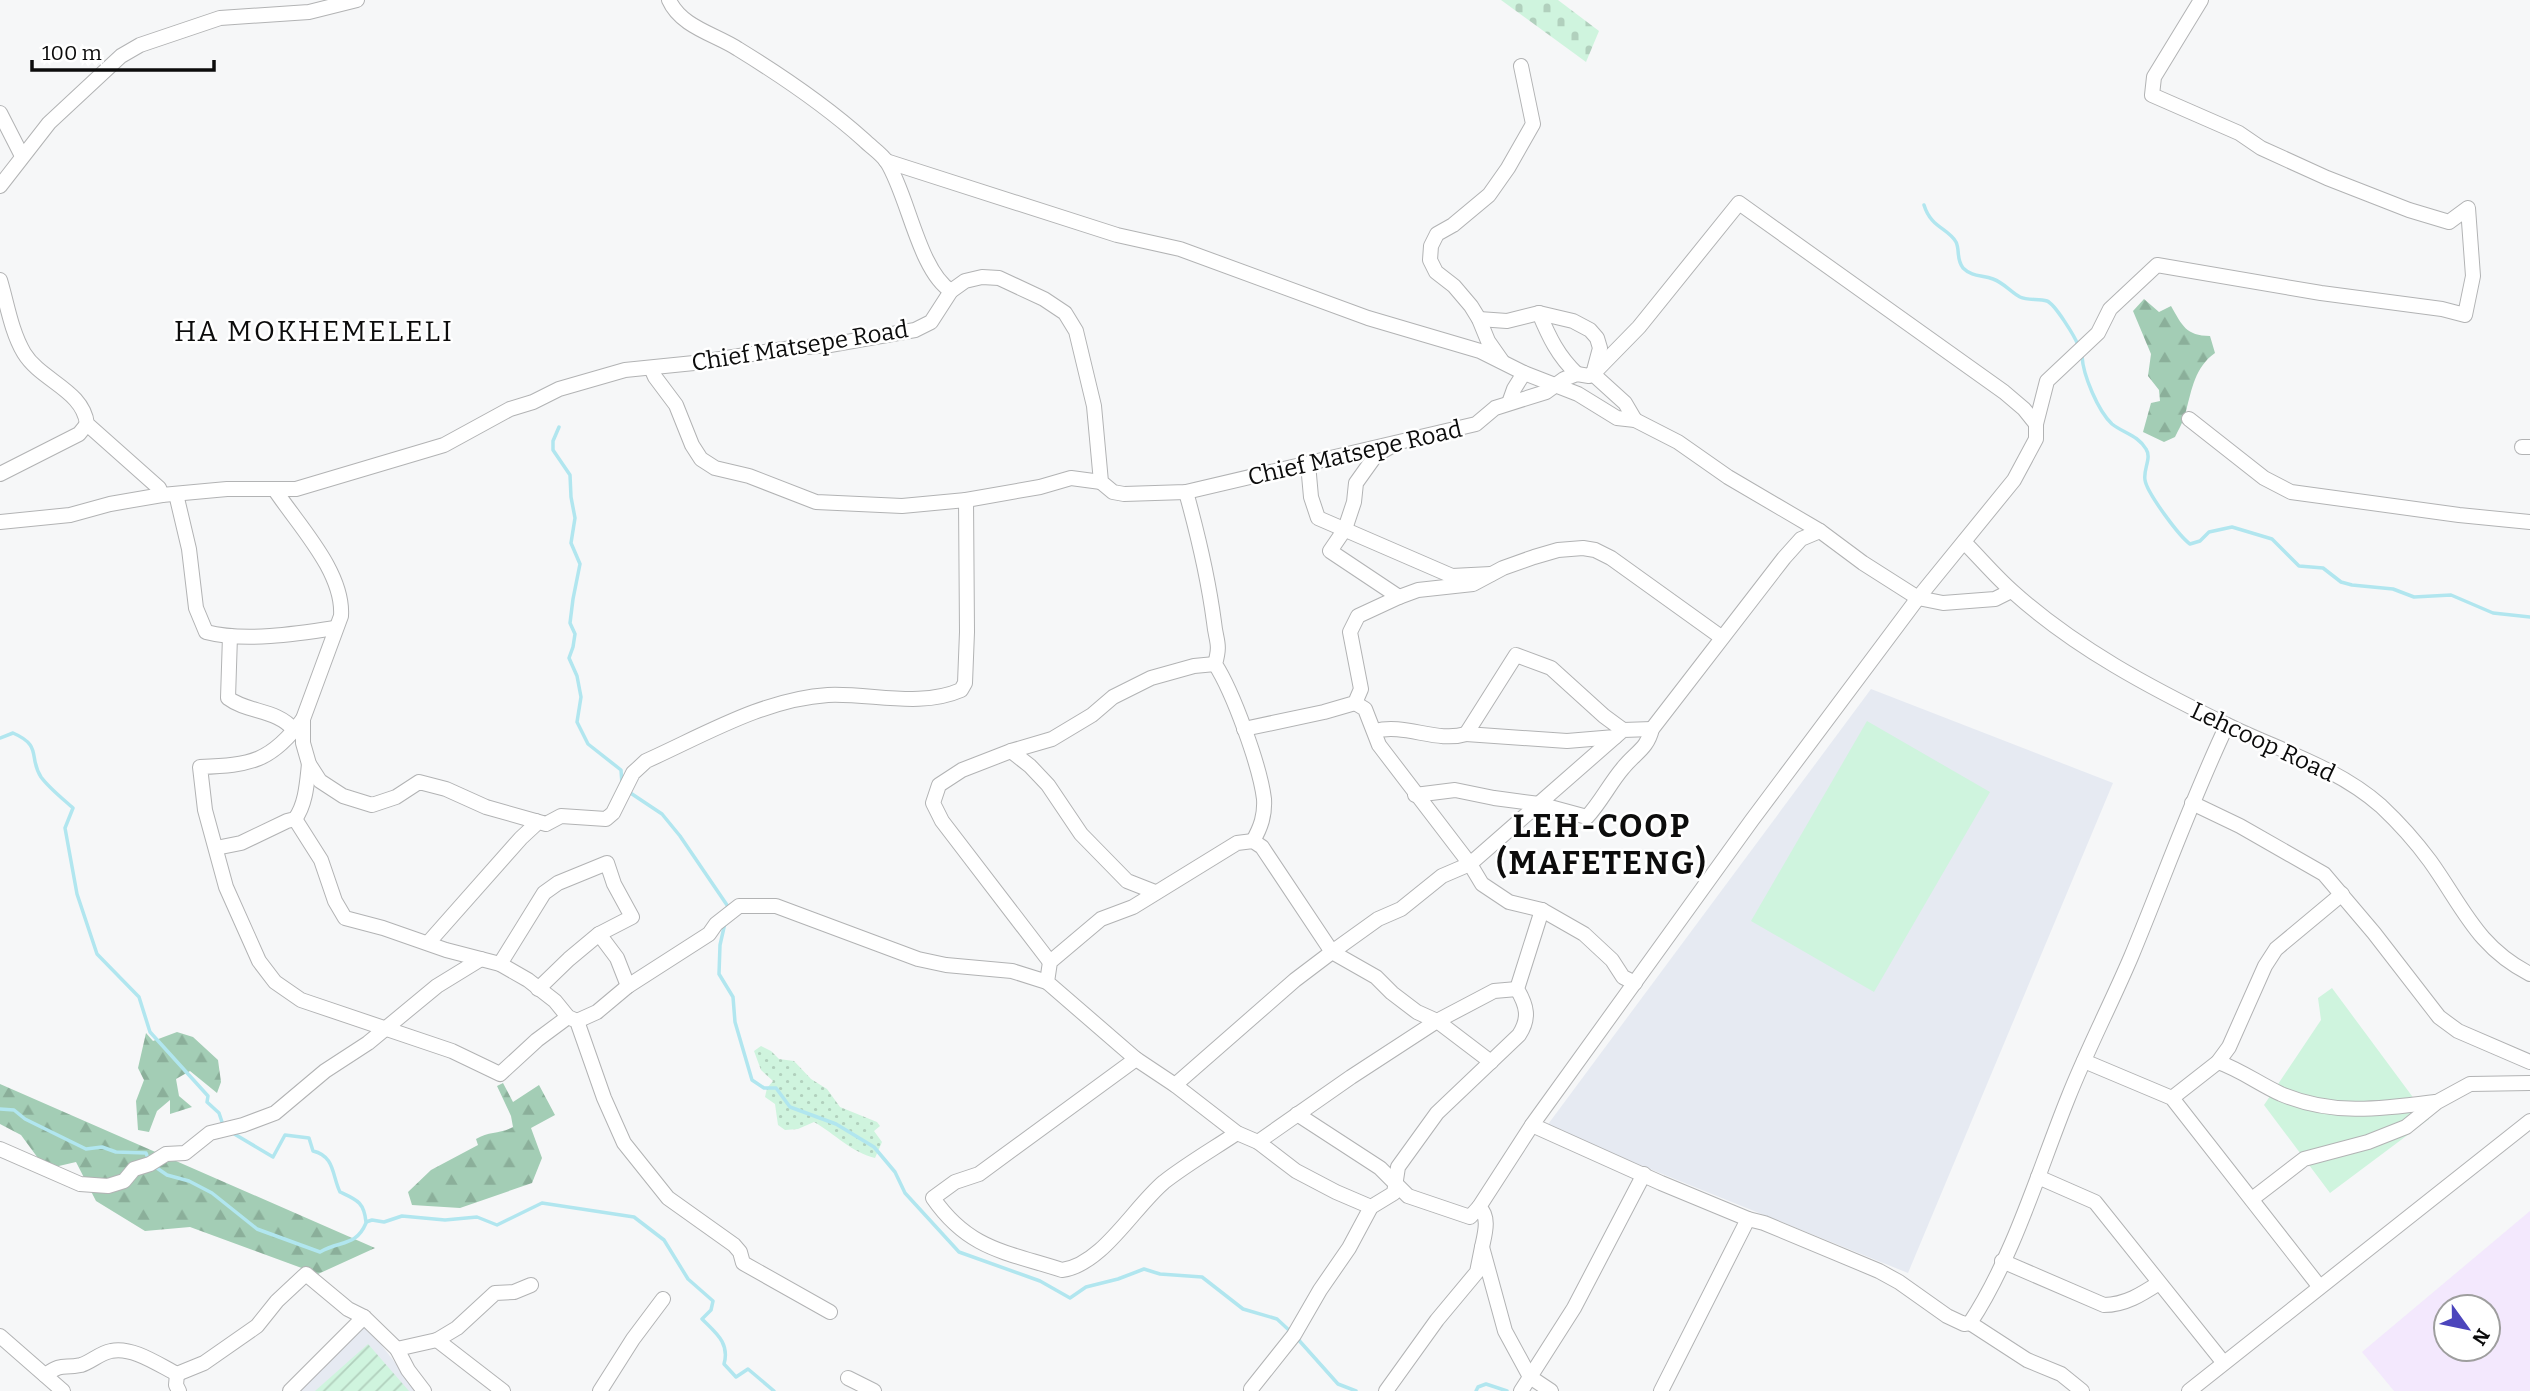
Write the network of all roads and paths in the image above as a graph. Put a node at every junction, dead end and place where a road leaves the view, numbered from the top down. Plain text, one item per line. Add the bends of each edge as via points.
1 (357, 0) edge
2 (668, 0) edge
3 (2201, 0) edge
4 (1521, 66) dead end
5 (0, 113) edge
6 (22, 156) junction
7 (886, 161) junction
8 (0, 186) edge
9 (0, 280) edge
10 (951, 291) junction
11 (1539, 313) junction
12 (1479, 319) junction
13 (1503, 362) junction
14 (651, 368) junction
15 (1524, 373) junction
16 (1577, 374) junction
17 (1594, 374) junction
18 (1555, 384) junction
19 (1509, 403) junction
20 (2189, 419) dead end
21 (1635, 420) junction
22 (87, 424) junction
23 (2035, 425) junction
24 (1395, 443) junction
25 (1308, 464) junction
26 (0, 474) edge
27 (1101, 482) junction
28 (275, 491) junction
29 (1186, 492) junction
30 (169, 495) junction
31 (966, 500) junction
32 (0, 522) edge
33 (2530, 522) edge
34 (1345, 530) junction
35 (1820, 531) junction
36 (1964, 542) junction
37 (1492, 574) junction
38 (2011, 591) junction
39 (1399, 597) junction
40 (1918, 598) junction
41 (335, 628) junction
42 (230, 636) junction
43 (1721, 637) junction
44 (1215, 664) junction
45 (1354, 703) junction
46 (299, 724) junction
47 (2227, 725) junction
48 (1244, 729) junction
49 (1652, 729) junction
50 (1375, 731) junction
51 (1619, 733) junction
52 (1466, 734) junction
53 (1011, 751) junction
54 (309, 764) junction
55 (1415, 795) junction
56 (2192, 803) junction
57 (1539, 804) junction
58 (296, 819) junction
59 (536, 821) junction
60 (1253, 841) junction
61 (216, 848) junction
62 (1470, 864) junction
63 (1155, 892) junction
64 (2342, 894) junction
65 (1542, 910) junction
66 (599, 934) junction
67 (428, 943) junction
68 (1332, 952) junction
69 (481, 959) junction
70 (1050, 962) junction
71 (500, 964) junction
72 (2530, 974) edge
73 (1047, 982) junction
74 (1635, 982) junction
75 (628, 986) junction
76 (538, 989) junction
77 (1517, 989) junction
78 (572, 1019) junction
79 (1437, 1021) junction
80 (384, 1029) junction
81 (1136, 1059) junction
82 (2084, 1061) junction
83 (1491, 1062) junction
84 (2218, 1062) junction
85 (2530, 1062) edge
86 (2530, 1083) edge
87 (1175, 1085) junction
88 (2172, 1098) junction
89 (2437, 1102) junction
90 (1297, 1114) junction
91 (2530, 1121) edge
92 (1532, 1125) junction
93 (1237, 1133) junction
94 (1258, 1142) junction
95 (0, 1149) edge
96 (1644, 1174) junction
97 (2038, 1177) junction
98 (1396, 1185) junction
99 (2252, 1199) junction
100 (1371, 1207) junction
101 (1479, 1207) junction
102 (1748, 1219) junction
103 (1482, 1247) junction
104 (2002, 1261) junction
105 (2159, 1283) junction
106 (531, 1285) dead end
107 (2319, 1286) junction
108 (663, 1300) dead end
109 (830, 1312) dead end
110 (363, 1317) junction
111 (1970, 1323) junction
112 (0, 1336) edge
113 (437, 1340) junction
114 (420, 1345) junction
115 (397, 1349) junction
116 (2223, 1362) junction
117 (408, 1370) junction
118 (177, 1374) junction
119 (45, 1375) junction
120 (1530, 1377) junction
121 (848, 1378) dead end
122 (1251, 1389) dead end
123 (63, 1391) edge
124 (179, 1391) edge
125 (290, 1391) edge
126 (425, 1391) edge
127 (503, 1391) edge
128 (600, 1391) edge
129 (874, 1391) edge
130 (1386, 1391) edge
131 (1521, 1391) edge
132 (1551, 1391) edge
133 (1661, 1391) edge
134 (2082, 1391) edge
135 (2189, 1391) edge

1 - 6 street via 309,12 220,18 139,45 66,106
2 - 7 street via 695,26 736,47 830,110
3 - 23 street via 2154,77 2152,94 2309,170 2409,210 2449,222 2468,208 2473,276 2465,315 2157,265 2110,309 2098,333 2047,381
4 - 12 street via 1533,124 1489,195 1437,234 1431,246 1430,260 1436,272 1454,286
5 - 6 street
6 - 8 street
7 - 10 street via 922,249 938,279
7 - 13 street via 1117,235 1180,249
9 - 22 street via 23,352 86,411
10 - 14 street, Chief Matsepe Road via 931,322 915,330
10 - 27 street via 965,281 999,278 1065,313 1076,331 1094,406
11 - 12 street via 1507,321
11 - 16 street via 1562,360
11 - 17 street via 1573,321 1597,338 1600,348
12 - 13 street
13 - 15 street
14 - 28 street, Chief Matsepe Road via 625,370 559,389 444,446
14 - 31 street, Chief Matsepe Road via 676,405 692,445 701,459 715,468 816,502 902,506
15 - 18 street
15 - 19 street
16 - 17 street
16 - 18 street, Chief Matsepe Road
17 - 21 street via 1625,403
17 - 23 street via 1639,327 1739,203 2004,392
18 - 19 street, Chief Matsepe Road
18 - 21 street via 1617,418
19 - 24 street, Chief Matsepe Road via 1476,424
20 - 33 street via 2264,478 2291,492
21 - 35 street
22 - 26 street via 79,434
22 - 30 street
23 - 36 street via 2036,439 2014,480
24 - 25 street, Chief Matsepe Road
24 - 34 street via 1376,455 1356,483
25 - 29 street, Chief Matsepe Road
25 - 34 street via 1318,518
27 - 29 street, Chief Matsepe Road via 1124,494
27 - 31 street, Chief Matsepe Road via 1070,478
28 - 30 street, Chief Matsepe Road via 227,489
28 - 41 street via 322,558 342,600
29 - 44 street via 1220,646
30 - 32 street, Chief Matsepe Road
30 - 42 street via 189,549 196,608 205,632
31 - 59 street via 967,632 961,690 928,699 828,695 761,709 646,761 632,774 614,813 606,819 561,816 547,824
34 - 37 street via 1452,576
34 - 39 street via 1330,551
35 - 40 street
35 - 43 street via 1791,549
36 - 38 street, Lehcoop Road
36 - 40 street
37 - 39 street via 1473,584 1418,590
37 - 43 street via 1558,550 1595,550
38 - 40 street via 1995,598 1943,603
38 - 47 street, Lehcoop Road via 2127,674
39 - 45 street via 1358,616 1350,632 1362,689
40 - 74 street
41 - 42 street
41 - 46 street
42 - 46 street via 228,698
43 - 49 street
44 - 48 street
44 - 53 street via 1151,678 1113,697 1052,739
45 - 48 street
45 - 50 street via 1365,709
46 - 54 street
46 - 61 street via 286,741 251,762 200,767
47 - 56 street
47 - 72 street, Lehcoop Road via 2335,775 2367,795 2429,860 2488,946
48 - 60 street via 1264,800 1262,824
49 - 51 street
49 - 57 street via 1649,743 1623,768 1587,817
50 - 52 street via 1453,738
50 - 55 street via 1379,745
51 - 52 street via 1567,741
51 - 52 street via 1551,668 1516,655
51 - 57 street
53 - 63 street via 1048,785 1081,834 1127,881
53 - 70 street via 962,770 940,785 933,803
54 - 58 street
54 - 59 street via 320,781 343,796 372,805 419,782
55 - 57 street via 1455,790
55 - 62 street
56 - 64 street via 2297,857 2324,874
56 - 82 street
57 - 62 street
58 - 61 street via 241,843
58 - 67 street via 321,860 345,918
59 - 67 street
60 - 63 street via 1237,843
60 - 68 street via 1262,847
61 - 80 street via 226,887 259,961 275,982 301,1000
62 - 65 street via 1482,884 1509,902
62 - 68 street via 1442,876 1401,909 1378,919
63 - 70 street via 1133,907 1101,919
64 - 84 street via 2276,949
64 - 85 street via 2439,1017 2458,1031
65 - 74 street via 1584,934 1623,977
65 - 77 street
66 - 71 street via 632,917 607,863 544,893
66 - 75 street via 617,958
66 - 76 street
67 - 69 street
68 - 79 street
68 - 87 street
69 - 71 street
69 - 80 street
70 - 73 street
71 - 76 street
73 - 75 street via 1012,971 918,959 776,906 754,905 739,906 709,934
73 - 81 street
74 - 92 street
75 - 78 street via 597,1012
76 - 78 street
77 - 79 street via 1493,991
77 - 83 street via 1527,1022
78 - 80 street via 537,1040 500,1074 452,1051
78 - 109 street via 615,1125 652,1181 668,1199 734,1245 743,1263
79 - 83 street
79 - 90 street
80 - 95 street via 275,1113 210,1133 185,1153 166,1154 134,1168 124,1181 108,1186 80,1184
81 - 87 street
81 - 93 street via 979,1174 955,1182 933,1199 946,1217 978,1243 1062,1270 1072,1269 1106,1244 1164,1183
82 - 88 street
82 - 97 street
83 - 98 street via 1416,1139 1398,1167
84 - 88 street
84 - 89 street via 2316,1107 2378,1110
86 - 89 street via 2470,1084
87 - 93 street
88 - 99 street
89 - 99 street via 2406,1127 2304,1159
90 - 94 street
90 - 98 street via 1380,1168
91 - 107 street
92 - 96 street
92 - 101 street
93 - 94 street
94 - 100 street via 1296,1171
96 - 102 street
96 - 120 street via 1574,1308
97 - 104 street
97 - 105 street via 2095,1202
98 - 100 street via 1394,1194
98 - 101 street via 1408,1196 1470,1217
99 - 107 street
100 - 122 street via 1294,1335
101 - 103 street via 1486,1228
102 - 111 street via 1879,1271 1947,1316
102 - 133 street
103 - 120 street via 1505,1331
103 - 130 street via 1477,1272
104 - 105 street via 2104,1305 2136,1298
104 - 111 street
105 - 116 street
106 - 113 street via 495,1293
107 - 116 street
108 - 128 street
110 - 115 street
110 - 118 street via 306,1274 257,1326 204,1363
110 - 125 street
111 - 134 street via 2027,1360 2061,1374
112 - 119 street
113 - 114 street
113 - 127 street
114 - 115 street
114 - 117 street
115 - 117 street
116 - 135 street
117 - 126 street
118 - 119 street via 136,1354 111,1350
118 - 124 street
119 - 123 street
120 - 131 street
120 - 132 street
121 - 129 street

